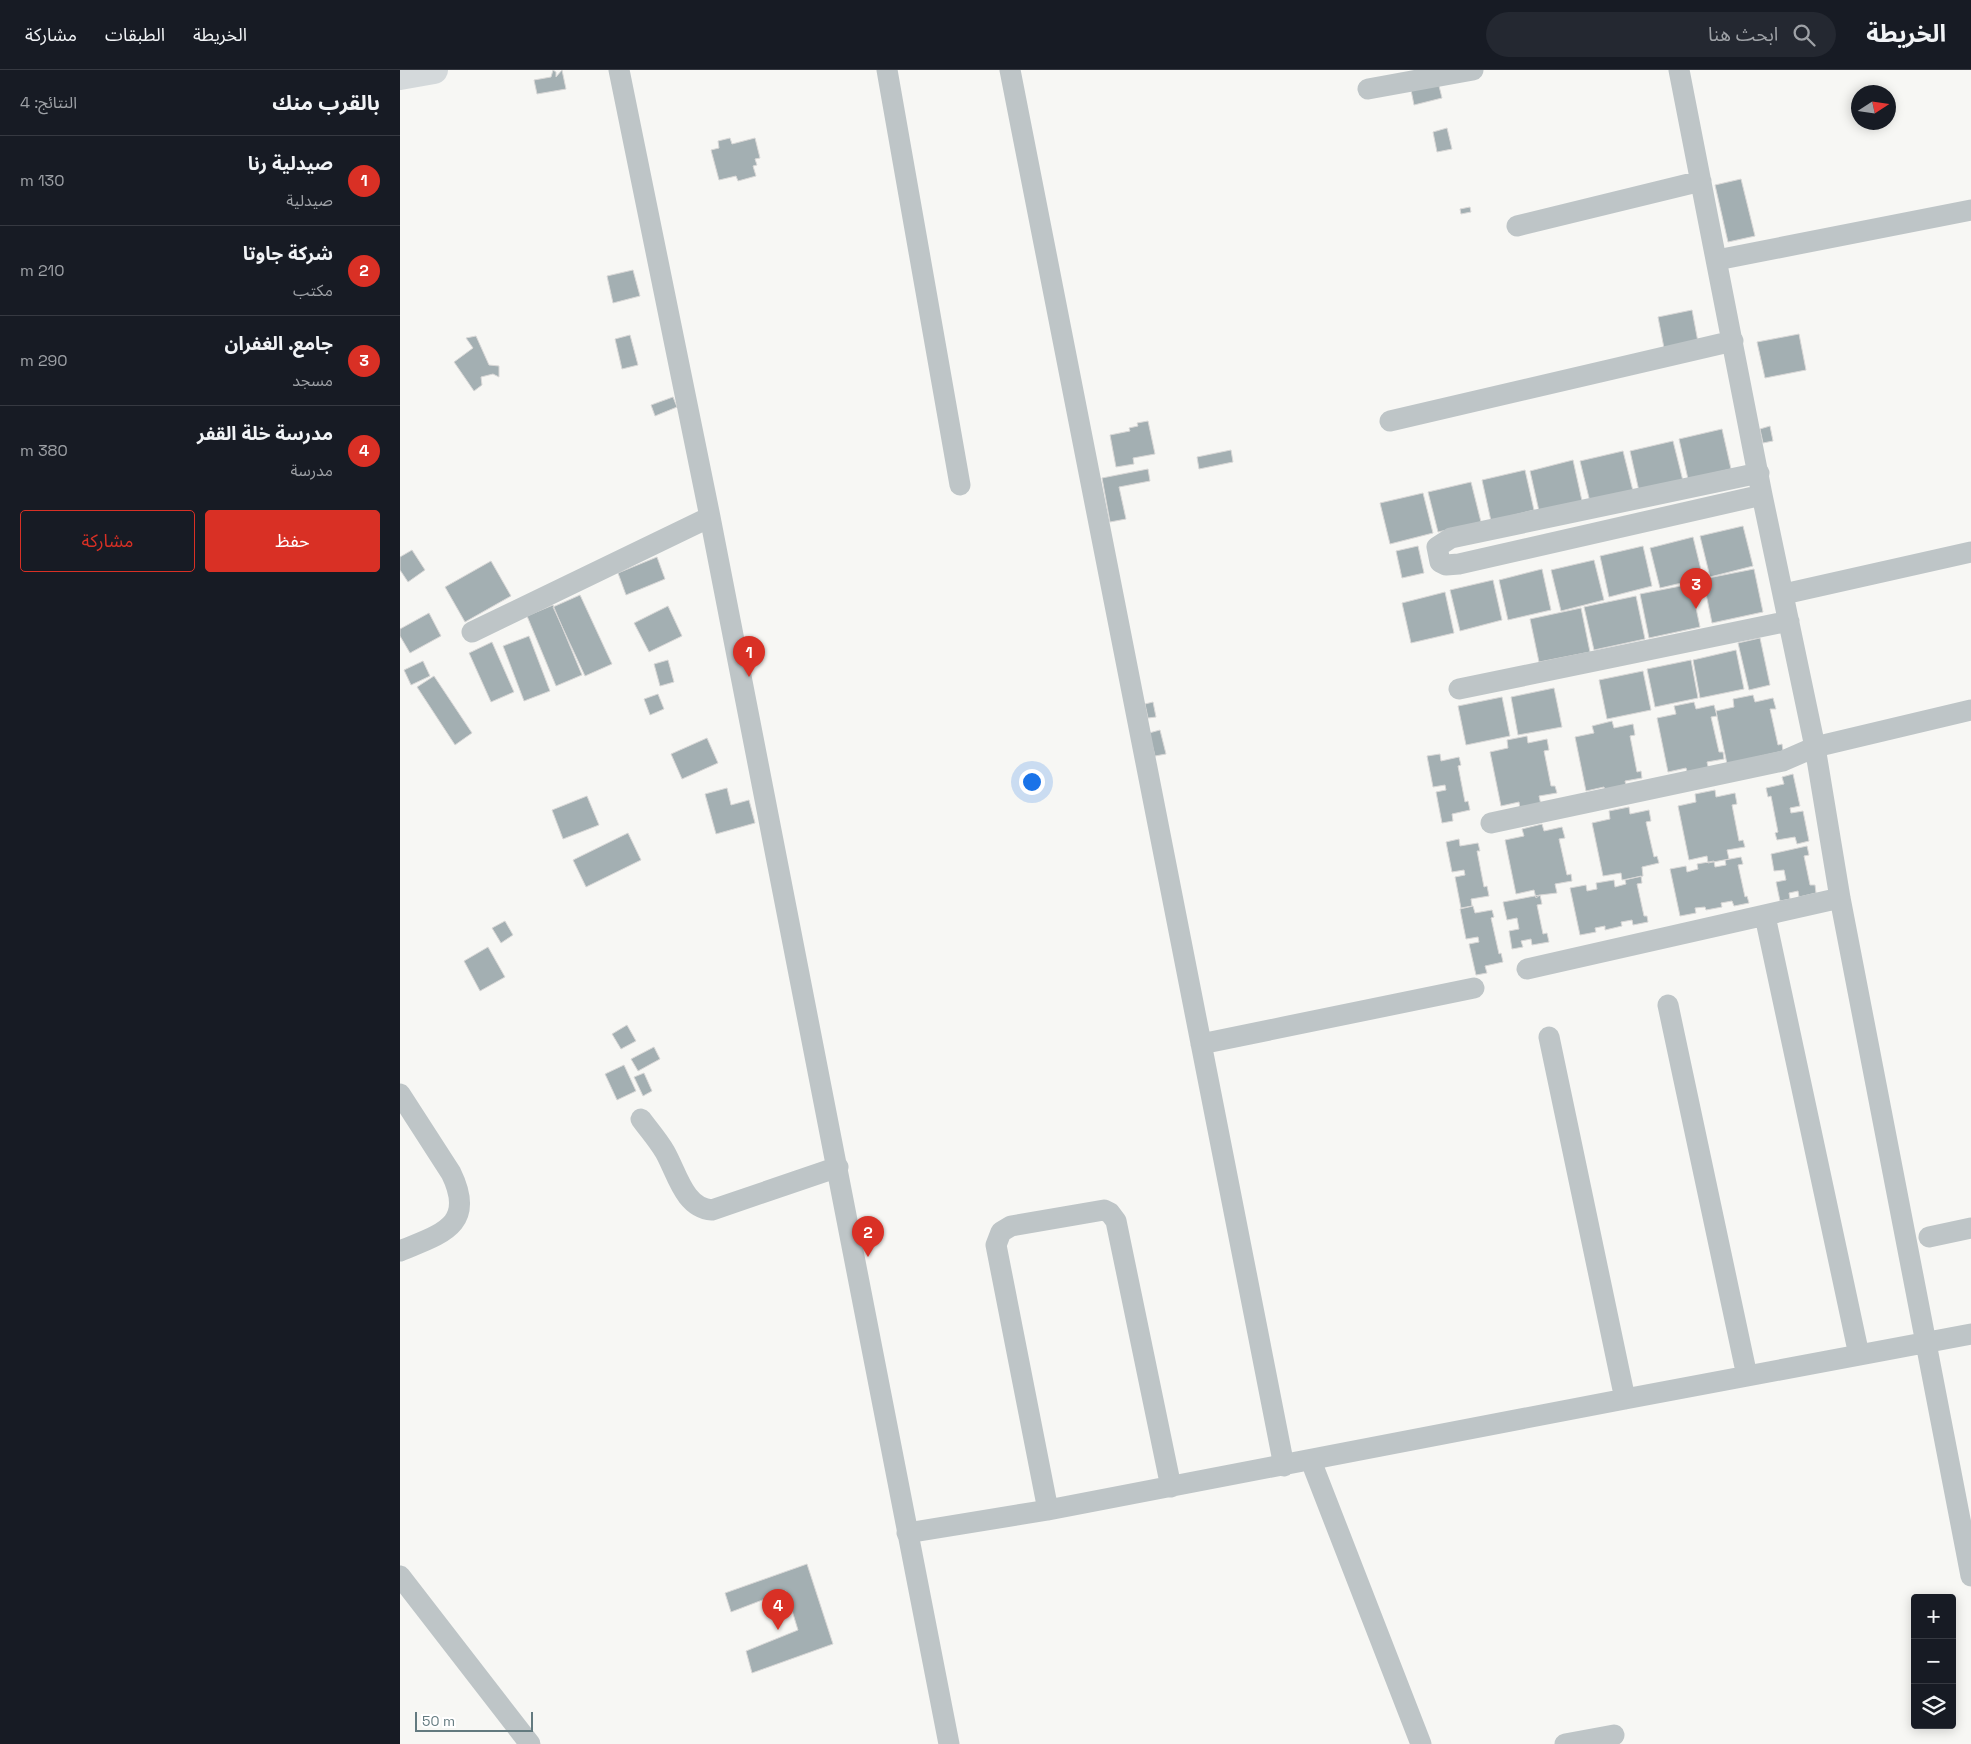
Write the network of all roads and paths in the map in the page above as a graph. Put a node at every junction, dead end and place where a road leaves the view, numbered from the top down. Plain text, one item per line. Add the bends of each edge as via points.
1 (434, 70) edge
2 (619, 70) edge
3 (887, 70) edge
4 (1010, 70) edge
5 (1473, 70) edge
6 (1679, 70) edge
7 (400, 76) edge
8 (1368, 89) dead end
9 (1701, 181) junction
10 (1971, 210) edge
11 (1517, 226) dead end
12 (1717, 260) junction
13 (1733, 341) junction
14 (1390, 421) dead end
15 (1759, 473) junction
16 (960, 485) dead end
17 (1762, 495) junction
18 (710, 517) junction
19 (1971, 552) edge
20 (1784, 594) junction
21 (1789, 621) junction
22 (472, 632) dead end
23 (1459, 689) dead end
24 (1971, 710) edge
25 (1815, 747) junction
26 (1491, 824) dead end
27 (1840, 898) junction
28 (1765, 916) junction
29 (1527, 969) dead end
30 (1474, 988) dead end
31 (1668, 1005) dead end
32 (1549, 1038) dead end
33 (1201, 1044) junction
34 (400, 1094) edge
35 (641, 1119) dead end
36 (838, 1167) junction
37 (1971, 1228) edge
38 (1929, 1237) dead end
39 (400, 1251) edge
40 (1971, 1334) edge
41 (1927, 1342) junction
42 (1859, 1355) junction
43 (1748, 1376) junction
44 (1625, 1399) junction
45 (1311, 1461) junction
46 (1284, 1466) junction
47 (1171, 1487) junction
48 (1048, 1510) junction
49 (907, 1532) junction
50 (400, 1576) edge
51 (1971, 1576) edge
52 (1614, 1735) dead end
53 (530, 1744) edge
54 (949, 1744) edge
55 (1421, 1744) edge
56 (1564, 1744) edge

1 - 7 main road
2 - 18 street
3 - 16 street
4 - 33 street
5 - 8 street
6 - 9 street
9 - 11 street
9 - 12 street
10 - 12 street
12 - 13 street
13 - 14 street
13 - 15 street
15 - 17 street
15 - 17 street via 1451,538 1437,547 1440,562 1459,564
17 - 20 street
18 - 22 street
18 - 36 street
19 - 20 street
20 - 21 street
21 - 23 street
21 - 25 street
24 - 25 street
25 - 26 street via 1783,761
25 - 27 street
27 - 28 street
27 - 41 street
28 - 29 street
28 - 42 street
30 - 33 street
31 - 43 street
32 - 44 street
33 - 46 street
34 - 39 street via 451,1173 458,1186 460,1200 452,1226
35 - 36 street via 665,1152 686,1196 704,1210
36 - 49 street
37 - 38 street
40 - 41 street
41 - 42 street
41 - 51 street
42 - 43 street
43 - 44 street
44 - 45 street
45 - 46 street
45 - 55 street
46 - 47 street
47 - 48 street
47 - 48 street via 1116,1221 1104,1210 1011,1226 1001,1232 996,1245
48 - 49 street
49 - 54 street
50 - 53 street
52 - 56 street

